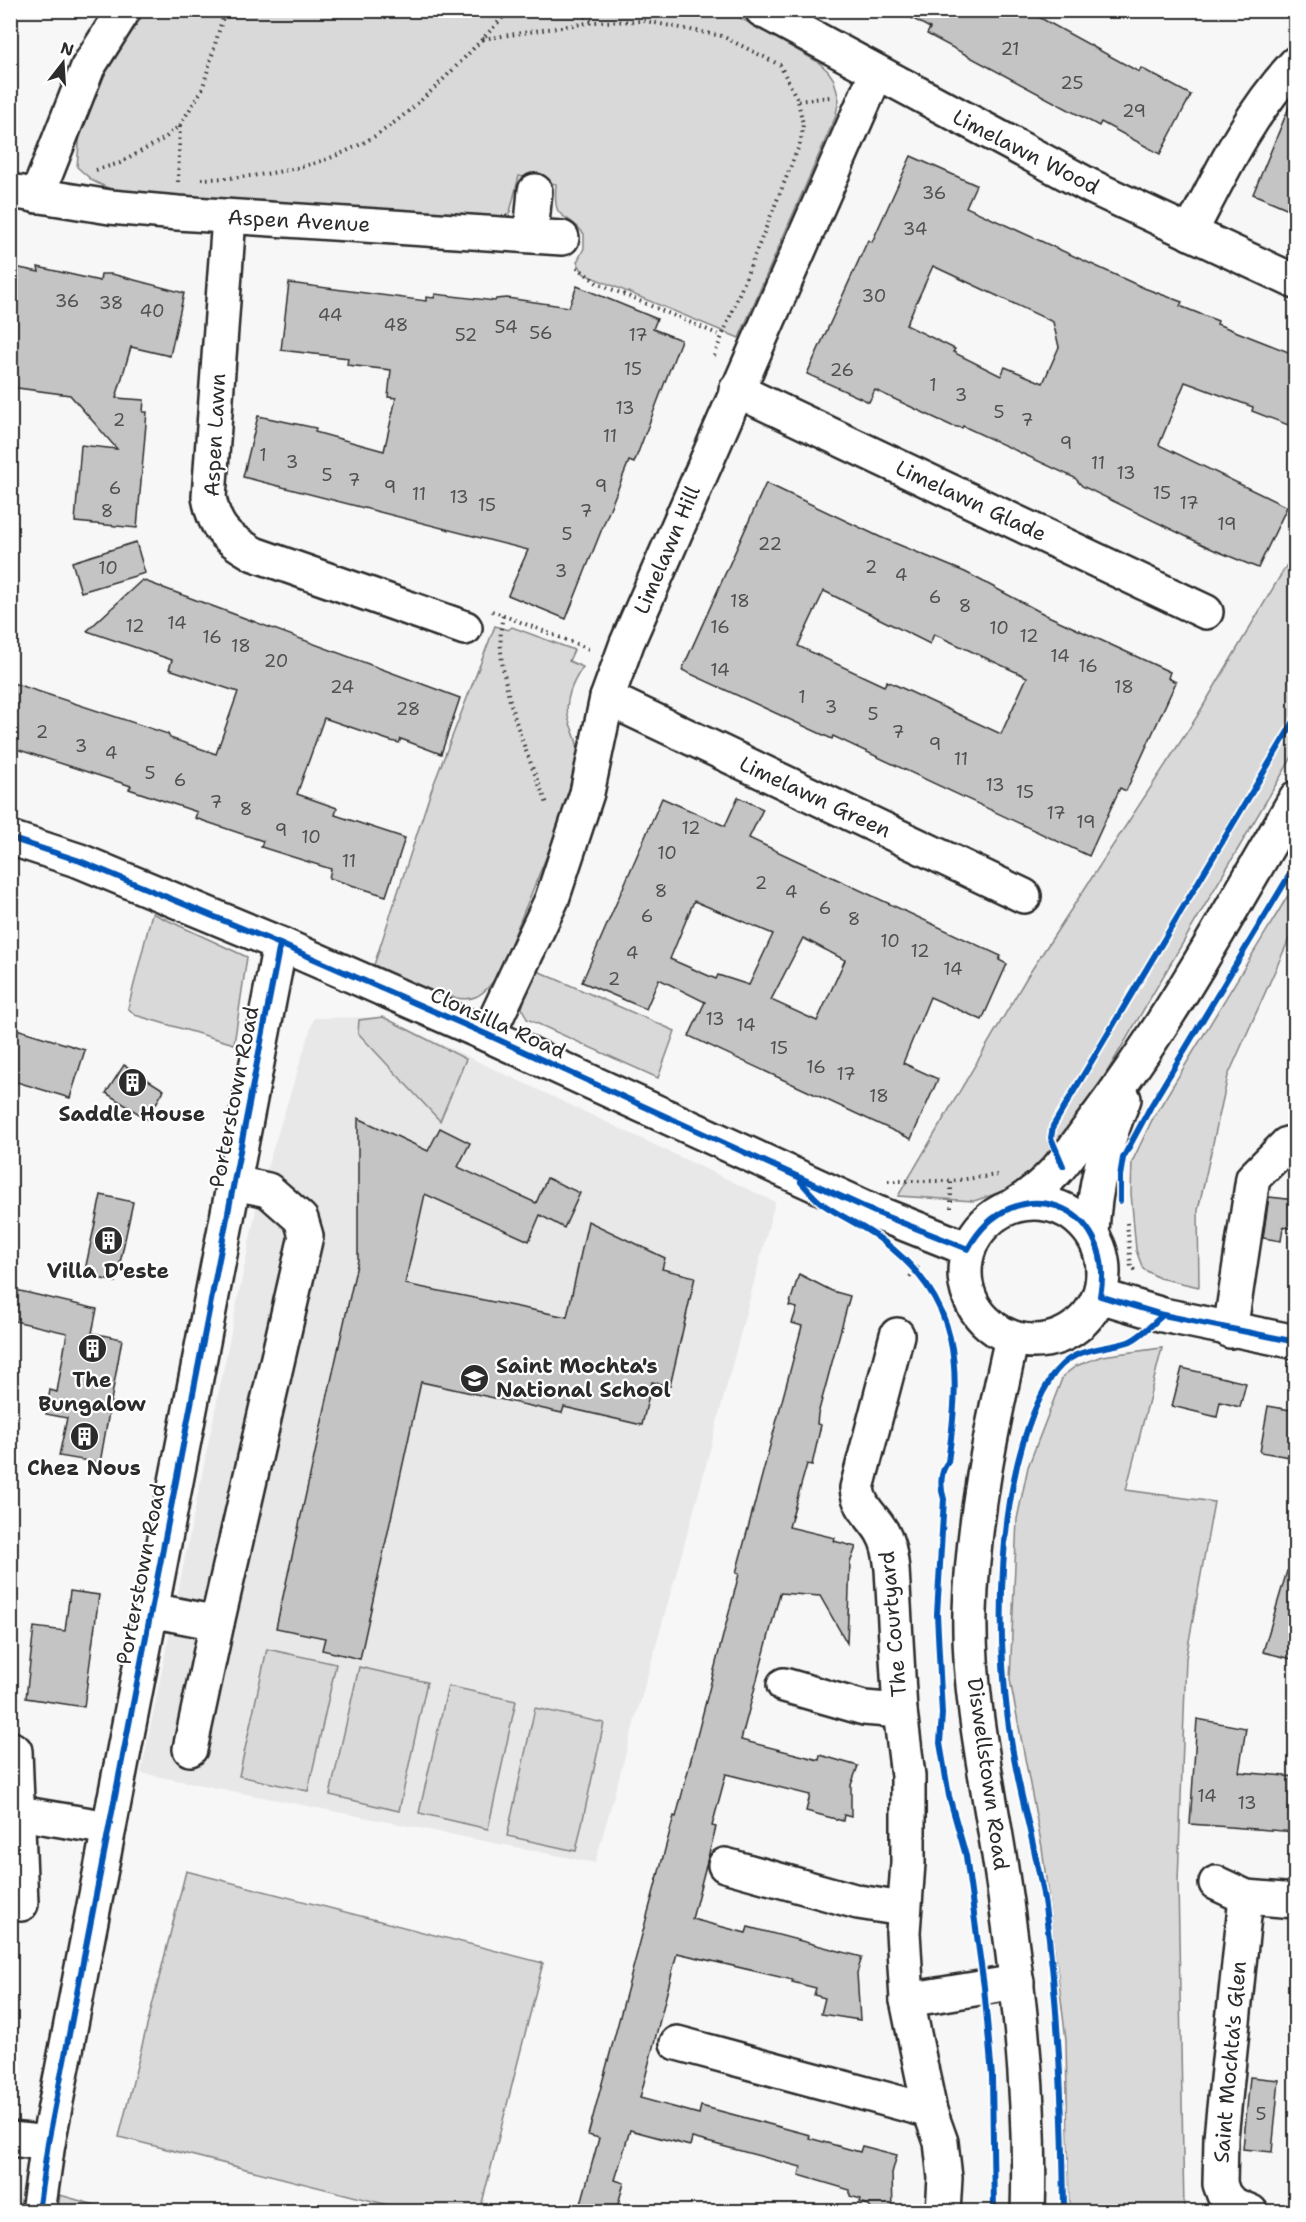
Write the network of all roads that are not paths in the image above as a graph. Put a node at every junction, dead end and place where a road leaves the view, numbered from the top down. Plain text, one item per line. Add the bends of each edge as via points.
1 (124, 10) edge
2 (762, 10) edge
3 (1296, 63) edge
4 (876, 74) junction
5 (535, 191) dead end
6 (24, 193) edge
7 (229, 217) junction
8 (1191, 233) junction
9 (1296, 282) edge
10 (736, 390) junction
11 (1206, 612) dead end
12 (476, 618) road end
13 (607, 698) junction
14 (1296, 798) edge
15 (10, 838) edge
16 (1024, 896) dead end
17 (280, 944) junction
18 (488, 1035) junction
19 (1142, 1058) junction
20 (1287, 1144) dead end
21 (235, 1183) junction
22 (1015, 1205) junction
23 (1092, 1233) junction
24 (968, 1249) junction
25 (1100, 1296) junction
26 (1230, 1330) junction
27 (897, 1335) dead end
28 (1012, 1338) junction
29 (1296, 1342) edge
30 (151, 1610) junction
31 (217, 1623) junction
32 (784, 1686) dead end
33 (900, 1711) junction
34 (10, 1748) edge
35 (190, 1749) dead end
36 (19, 1813) junction
37 (109, 1828) junction
38 (725, 1865) dead end
39 (1216, 1883) dead end
40 (1246, 1897) junction
41 (1296, 1901) edge
42 (21, 1904) dead end
43 (903, 1909) junction
44 (1017, 1982) junction
45 (908, 2000) junction
46 (676, 2043) dead end
47 (930, 2111) junction
48 (10, 2139) edge
49 (48, 2143) junction
50 (38, 2211) edge
51 (943, 2211) edge
52 (1028, 2211) edge
53 (1251, 2211) edge

1 - 6 street, Aspen Avenue via 88,67 51,161
2 - 4 street, Limelawn Wood
3 - 8 street via 1241,134
4 - 8 street, Limelawn Wood via 1090,186
4 - 10 street, Limelawn Hill
5 - 7 street, Aspen Avenue via 554,245
6 - 7 street, Aspen Avenue via 110,207
7 - 12 street, Aspen Lawn via 209,497 212,517 228,539 255,554
8 - 9 street, Limelawn Wood
10 - 11 street, Limelawn Glade
10 - 13 street, Limelawn Hill via 602,651
13 - 16 street, Limelawn Green
13 - 18 street, Limelawn Hill via 588,793 552,900
14 - 19 street
15 - 17 street, Clonsilla Road via 80,861
17 - 18 street, Clonsilla Road
17 - 21 street, Porterstown Road
18 - 24 street, Clonsilla Road via 874,1212
19 - 22 street via 1063,1166 1041,1189
19 - 23 street via 1100,1166
20 - 26 street via 1253,1178
21 - 30 street, Porterstown Road
21 - 31 street via 268,1190 301,1219 306,1236
22 - 23 street via 1037,1202 1059,1207 1078,1217
22 - 24 street via 994,1214 978,1230
23 - 25 street via 1102,1253 1104,1275
24 - 28 street via 964,1271 967,1293 992,1328
25 - 26 street
25 - 28 street via 1090,1315 1074,1330 1055,1339 1033,1342
26 - 29 street
27 - 33 street, The Courtyard via 857,1488 862,1508 874,1519 890,1547
28 - 44 street, Diswellstown Road via 981,1484 970,1613 978,1730
30 - 31 street
30 - 37 street, Porterstown Road
31 - 35 street
32 - 33 street, The Courtyard via 864,1708
33 - 43 street, The Courtyard via 908,1776 908,1863
34 - 36 street via 15,1751
36 - 37 street
36 - 42 street
37 - 49 street, Porterstown Road
38 - 43 street via 858,1902
39 - 40 street
40 - 41 street
40 - 53 street, Saint Mochta's Glen via 1221,2137 1220,2184 1232,2204
43 - 45 street, The Courtyard
44 - 45 street
44 - 52 street, Diswellstown Road via 1028,2107
45 - 47 street, The Courtyard
46 - 47 street
47 - 51 street, The Courtyard via 941,2142
48 - 49 street
49 - 50 street, Porterstown Road

